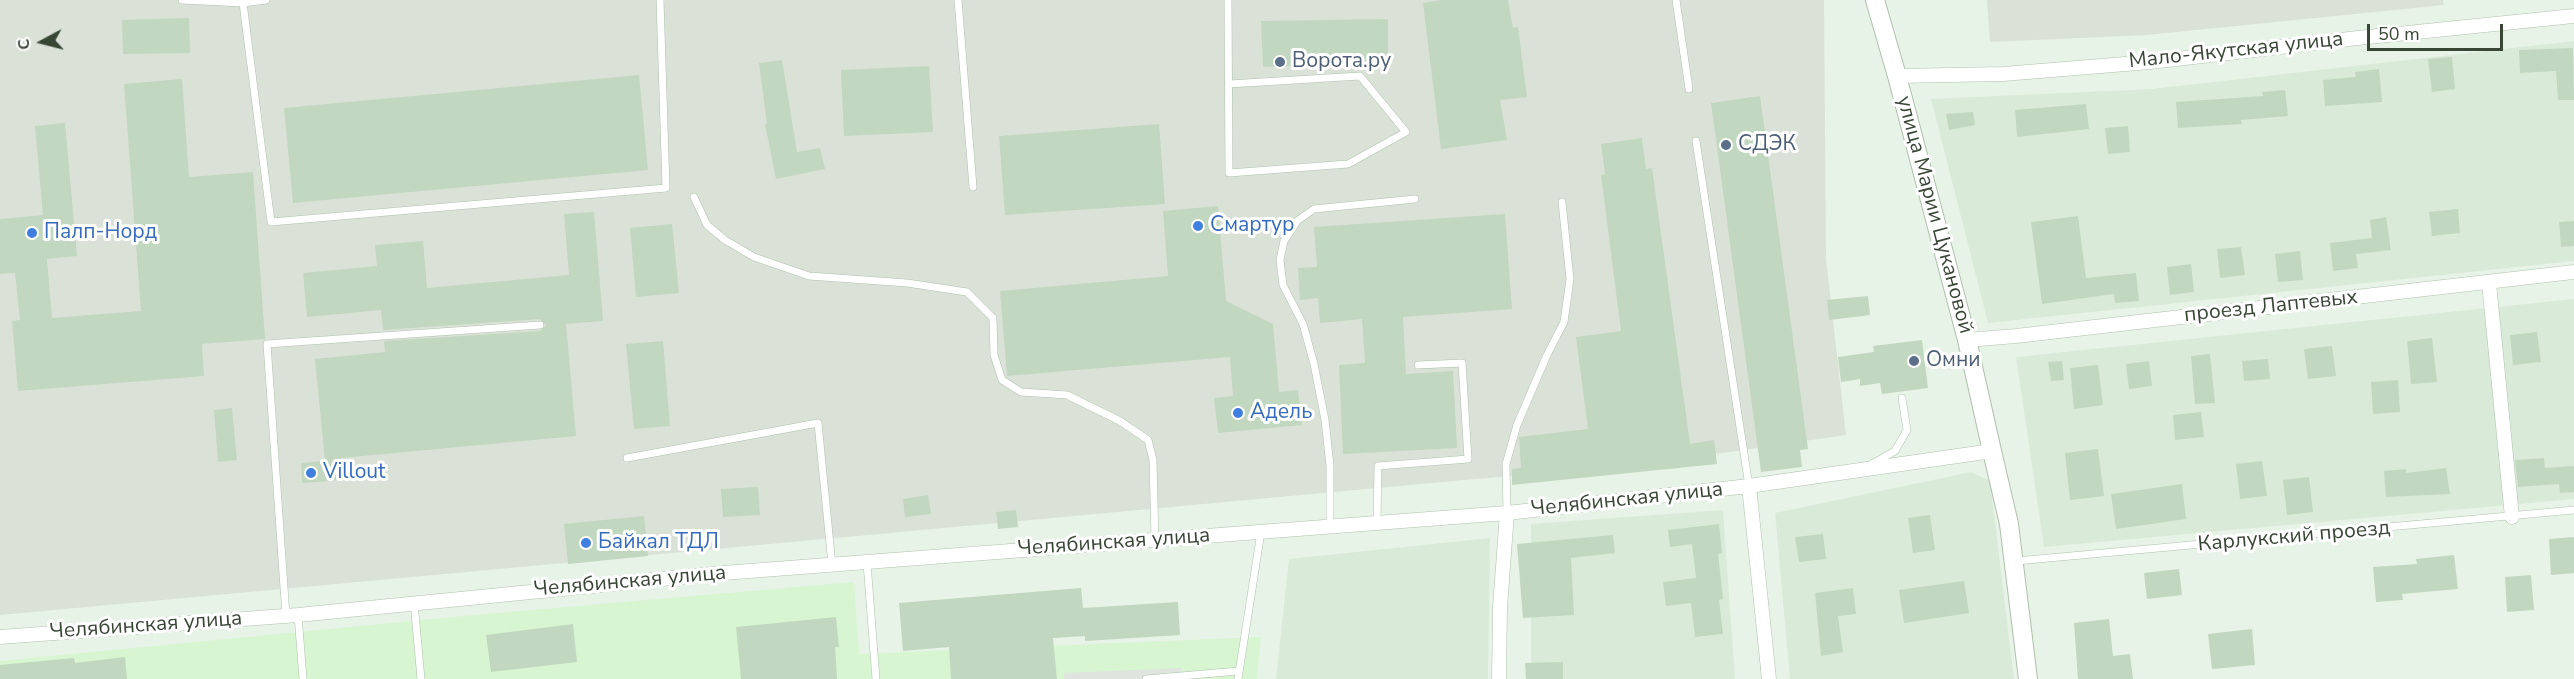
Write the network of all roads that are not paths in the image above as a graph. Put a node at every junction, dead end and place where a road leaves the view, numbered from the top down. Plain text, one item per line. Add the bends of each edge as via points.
1 (182, 0) edge
2 (266, 0) edge
3 (660, 0) edge
4 (958, 0) edge
5 (1228, 0) edge
6 (1676, 0) edge
7 (1875, 0) edge
8 (243, 3) junction
9 (2574, 16) edge
10 (1897, 76) junction
11 (1229, 84) junction
12 (1689, 89) dead end
13 (1695, 141) dead end
14 (973, 187) dead end
15 (694, 197) dead end
16 (1414, 199) dead end
17 (1562, 202) dead end
18 (2574, 272) edge
19 (2489, 283) junction
20 (540, 325) dead end
21 (1967, 340) junction
22 (1418, 365) dead end
23 (1902, 398) dead end
24 (1992, 451) junction
25 (627, 458) dead end
26 (1860, 471) junction
27 (1749, 486) junction
28 (2574, 510) edge
29 (1507, 513) junction
30 (2512, 517) junction
31 (1377, 523) junction
32 (1330, 527) junction
33 (1260, 532) junction
34 (1155, 540) junction
35 (2013, 561) junction
36 (867, 562) junction
37 (832, 565) junction
38 (414, 602) junction
39 (292, 616) junction
40 (0, 637) edge
41 (1239, 675) edge
42 (303, 679) edge
43 (421, 679) edge
44 (876, 679) edge
45 (1146, 679) edge
46 (1499, 679) edge
47 (1769, 679) edge
48 (2028, 679) edge

1 - 8 lane
2 - 8 lane
3 - 8 lane via 666,188 271,222
4 - 14 lane
5 - 11 lane
6 - 12 lane
7 - 10 street, улица Марии Цукановой
9 - 10 street, Мало-Якутская улица via 2150,62 2003,74
10 - 21 street, улица Марии Цукановой
11 - 11 lane via 1229,173 1348,164 1406,132 1360,76
13 - 27 lane
15 - 34 lane via 707,225 725,240 754,256 809,276 967,292 993,318 994,355 1002,380 1021,392 1067,395 1120,421 1148,440 1153,460
16 - 32 lane via 1314,209 1297,220 1284,242 1280,260 1283,285 1303,324 1325,420
17 - 29 lane via 1570,279 1564,322 1517,425 1506,464
18 - 19 street, проезд Лаптевых
19 - 21 street, проезд Лаптевых
19 - 30 street
20 - 39 lane via 267,344
21 - 24 street, улица Марии Цукановой
22 - 31 lane via 1462,363 1468,459 1378,466
23 - 26 lane via 1907,430 1895,451
24 - 26 street, Челябинская улица
24 - 35 street, улица Марии Цукановой via 2009,524
25 - 37 lane via 818,423
26 - 27 street, Челябинская улица
27 - 29 street, Челябинская улица
27 - 47 street
28 - 30 lane, Карлукский проезд
29 - 31 street, Челябинская улица
29 - 46 street
30 - 35 lane, Карлукский проезд
31 - 32 street, Челябинская улица
32 - 33 street, Челябинская улица
33 - 34 street, Челябинская улица
33 - 41 lane
34 - 36 street, Челябинская улица
35 - 48 street, улица Марии Цукановой
36 - 37 street, Челябинская улица
36 - 44 lane
37 - 38 street, Челябинская улица
38 - 39 street, Челябинская улица
38 - 43 lane
39 - 40 street, Челябинская улица
39 - 42 lane
41 - 45 lane

